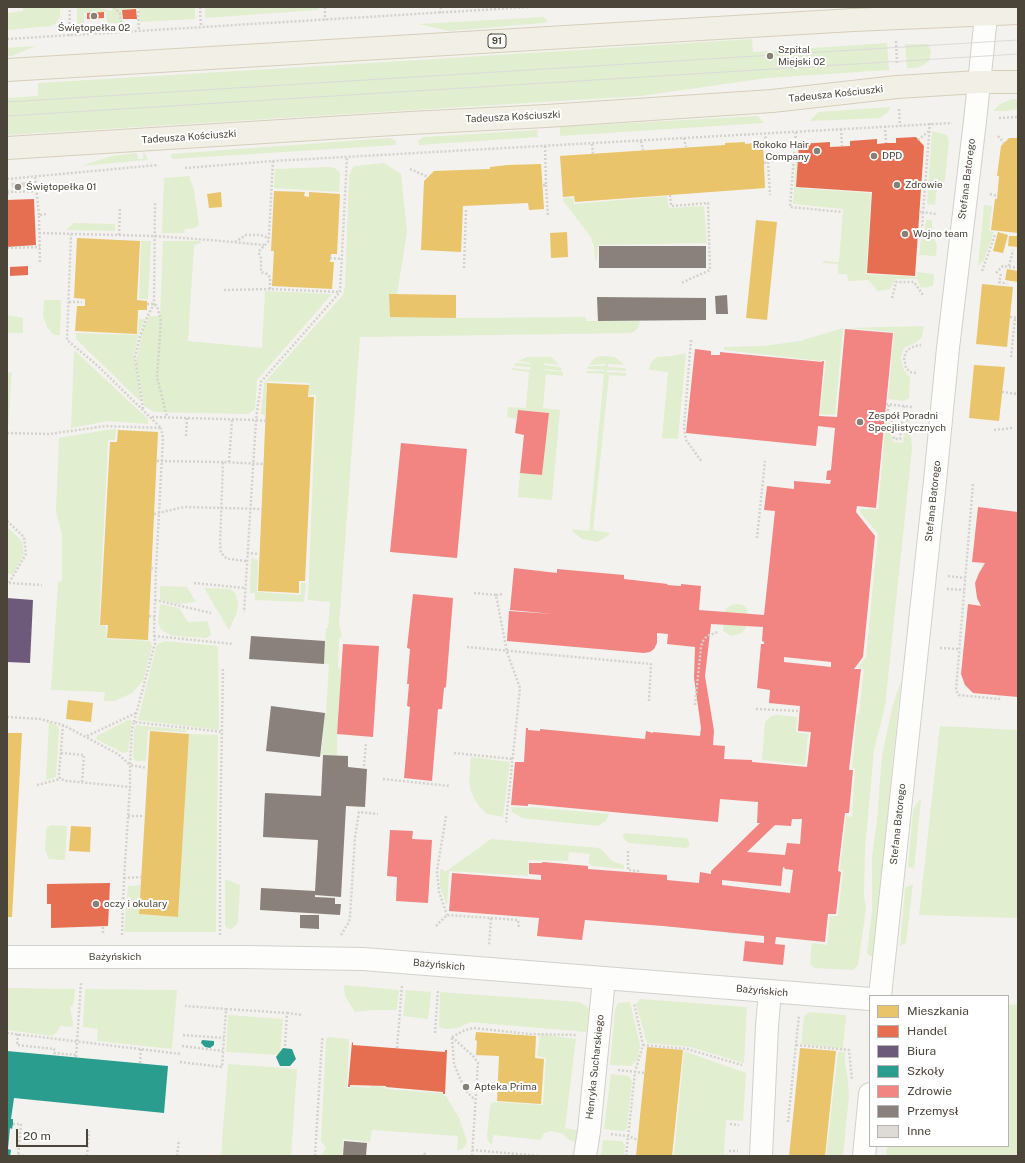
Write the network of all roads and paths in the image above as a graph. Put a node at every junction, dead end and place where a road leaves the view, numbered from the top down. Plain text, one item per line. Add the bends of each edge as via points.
1 (70, 7) edge
2 (114, 7) edge
3 (200, 7) edge
4 (325, 7) edge
5 (441, 7) edge
6 (530, 7) edge
7 (138, 11) dead end
8 (986, 11) edge
9 (440, 13) junction
10 (1018, 13) edge
11 (853, 14) edge
12 (325, 20) junction
13 (201, 27) junction
14 (139, 31) junction
15 (122, 32) junction
16 (69, 36) junction
17 (7, 39) edge
18 (7, 70) edge
19 (978, 82) junction
20 (1018, 82) edge
21 (975, 121) junction
22 (930, 123) junction
23 (885, 126) junction
24 (841, 129) junction
25 (930, 131) junction
26 (796, 132) junction
27 (995, 133) dead end
28 (765, 134) junction
29 (684, 138) junction
30 (918, 140) dead end
31 (641, 141) junction
32 (886, 143) dead end
33 (1004, 143) dead end
34 (592, 144) junction
35 (545, 146) junction
36 (842, 146) dead end
37 (686, 147) dead end
38 (7, 148) edge
39 (642, 150) dead end
40 (593, 154) dead end
41 (347, 157) junction
42 (272, 161) junction
43 (158, 165) dead end
44 (185, 168) dead end
45 (410, 169) dead end
46 (35, 177) junction
47 (428, 177) dead end
48 (7, 179) edge
49 (921, 180) dead end
50 (925, 180) junction
51 (543, 185) dead end
52 (546, 185) junction
53 (7, 189) edge
54 (36, 191) junction
55 (7, 192) edge
56 (770, 194) dead end
57 (670, 195) dead end
58 (8, 198) edge
59 (155, 203) dead end
60 (466, 208) dead end
61 (120, 209) dead end
62 (842, 212) dead end
63 (919, 212) dead end
64 (923, 212) junction
65 (48, 214) dead end
66 (936, 214) dead end
67 (38, 215) junction
68 (548, 216) dead end
69 (39, 233) junction
70 (71, 234) junction
71 (918, 234) dead end
72 (119, 235) junction
73 (995, 235) dead end
74 (155, 236) junction
75 (269, 238) junction
76 (235, 242) junction
77 (264, 246) junction
78 (8, 247) edge
79 (40, 247) junction
80 (1013, 250) dead end
81 (330, 258) dead end
82 (342, 259) junction
83 (40, 262) dead end
84 (1010, 266) junction
85 (464, 268) dead end
86 (1018, 268) edge
87 (982, 271) dead end
88 (996, 273) dead end
89 (1001, 274) dead end
90 (681, 283) dead end
91 (1007, 284) dead end
92 (270, 289) junction
93 (224, 290) dead end
94 (340, 292) junction
95 (923, 295) dead end
96 (892, 298) dead end
97 (69, 302) junction
98 (82, 302) dead end
99 (147, 304) dead end
100 (154, 304) junction
101 (1010, 317) dead end
102 (1016, 318) edge
103 (691, 340) dead end
104 (922, 345) dead end
105 (1011, 357) dead end
106 (916, 373) dead end
107 (1002, 392) dead end
108 (1018, 394) edge
109 (904, 406) junction
110 (912, 407) dead end
111 (143, 409) junction
112 (151, 417) junction
113 (167, 418) junction
114 (187, 418) junction
115 (232, 420) junction
116 (256, 420) junction
117 (266, 421) dead end
118 (161, 428) junction
119 (1013, 428) dead end
120 (994, 430) dead end
121 (7, 432) edge
122 (186, 436) dead end
123 (157, 461) dead end
124 (161, 461) junction
125 (765, 461) dead end
126 (223, 462) junction
127 (229, 462) junction
128 (702, 462) dead end
129 (252, 464) junction
130 (264, 464) dead end
131 (973, 484) dead end
132 (221, 508) junction
133 (250, 509) junction
134 (262, 509) dead end
135 (160, 512) junction
136 (154, 514) dead end
137 (7, 521) edge
138 (757, 538) dead end
139 (247, 553) junction
140 (260, 554) dead end
141 (246, 561) junction
142 (151, 568) dead end
143 (156, 568) junction
144 (944, 576) dead end
145 (965, 578) junction
146 (8, 583) edge
147 (194, 583) dead end
148 (42, 585) dead end
149 (245, 588) junction
150 (942, 589) dead end
151 (964, 590) junction
152 (474, 593) dead end
153 (496, 594) junction
154 (504, 594) dead end
155 (155, 600) junction
156 (244, 612) dead end
157 (211, 613) dead end
158 (149, 616) dead end
159 (155, 617) junction
160 (718, 632) dead end
161 (154, 636) junction
162 (233, 644) dead end
163 (467, 647) dead end
164 (936, 647) dead end
165 (959, 649) junction
166 (507, 652) junction
167 (223, 669) dead end
168 (999, 695) dead end
169 (649, 701) dead end
170 (695, 705) dead end
171 (756, 709) dead end
172 (800, 711) dead end
173 (137, 712) junction
174 (7, 717) edge
175 (134, 722) junction
176 (63, 725) junction
177 (223, 732) junction
178 (87, 736) junction
179 (366, 743) dead end
180 (61, 753) junction
181 (454, 753) dead end
182 (513, 758) junction
183 (130, 765) junction
184 (364, 766) dead end
185 (147, 768) dead end
186 (60, 779) junction
187 (383, 780) dead end
188 (82, 783) junction
189 (37, 785) dead end
190 (450, 786) dead end
191 (130, 787) junction
192 (378, 814) dead end
193 (128, 816) junction
194 (144, 816) dead end
195 (446, 816) dead end
196 (506, 822) dead end
197 (628, 851) dead end
198 (638, 872) dead end
199 (141, 877) dead end
200 (124, 878) junction
201 (447, 915) junction
202 (491, 918) junction
203 (103, 926) dead end
204 (436, 926) dead end
205 (519, 929) dead end
206 (103, 936) dead end
207 (122, 936) dead end
208 (220, 937) dead end
209 (338, 939) dead end
210 (489, 951) dead end
211 (7, 957) edge
212 (604, 979) junction
213 (81, 983) dead end
214 (402, 986) dead end
215 (770, 991) junction
216 (438, 992) dead end
217 (880, 995) edge
218 (632, 997) dead end
219 (869, 999) edge
220 (185, 1006) dead end
221 (226, 1009) junction
222 (287, 1013) junction
223 (303, 1015) dead end
224 (799, 1015) dead end
225 (7, 1033) edge
226 (435, 1033) dead end
227 (18, 1034) junction
228 (183, 1035) dead end
229 (323, 1036) dead end
230 (598, 1036) junction
231 (452, 1037) junction
232 (224, 1038) junction
233 (78, 1041) junction
234 (643, 1045) junction
235 (796, 1045) junction
236 (182, 1046) dead end
237 (285, 1046) dead end
238 (397, 1048) dead end
239 (141, 1049) junction
240 (849, 1050) dead end
241 (223, 1051) junction
242 (181, 1054) dead end
243 (180, 1062) dead end
244 (140, 1063) dead end
245 (765, 1073) junction
246 (793, 1076) junction
247 (797, 1076) dead end
248 (476, 1100) junction
249 (869, 1104) edge
250 (13, 1124) dead end
251 (787, 1128) dead end
252 (89, 1131) dead end
253 (179, 1140) dead end
254 (472, 1150) junction
255 (18, 1156) edge
256 (25, 1156) edge
257 (87, 1156) edge
258 (177, 1156) edge
259 (315, 1156) edge
260 (472, 1156) edge
261 (540, 1156) edge
262 (585, 1156) edge
263 (626, 1156) edge
264 (761, 1156) edge
265 (864, 1156) edge

1 - 16 path
2 - 15 path via 120,14
3 - 13 path
4 - 12 path
5 - 9 path
6 - 9 path
7 - 14 path
8 - 10 main road, 91
8 - 11 main road, 91
8 - 19 street, Stefana Batorego
9 - 12 path
11 - 18 main road, 91
12 - 13 path
13 - 14 path
14 - 15 path
15 - 16 path
16 - 17 path
19 - 20 main road, Tadeusza Kościuszki
19 - 21 street, Stefana Batorego
19 - 38 main road, Tadeusza Kościuszki via 772,101
21 - 22 path
21 - 217 street, Stefana Batorego via 948,348
22 - 23 path
22 - 25 path
23 - 24 path
23 - 32 path
24 - 26 path
24 - 36 path
25 - 30 path
25 - 50 path
26 - 28 path
26 - 62 path via 790,207
27 - 33 path
28 - 29 path
28 - 56 path
29 - 31 path
29 - 37 path
31 - 34 path
31 - 39 path
34 - 35 path
34 - 40 path
35 - 41 path
35 - 52 path
41 - 42 path
41 - 82 path
42 - 44 path
42 - 75 path
43 - 46 path
45 - 47 path
46 - 48 path
46 - 54 path
49 - 50 path
50 - 64 path
51 - 52 path
52 - 68 path
53 - 55 path
54 - 55 path
54 - 67 path
55 - 58 path
57 - 90 path via 671,206 708,203 710,270
59 - 74 path
60 - 85 path
61 - 72 path
63 - 64 path
64 - 66 path
64 - 71 path via 922,231 921,235
65 - 67 path
67 - 69 path
69 - 70 path
69 - 79 path
70 - 72 path
70 - 97 path
72 - 74 path
73 - 87 path
74 - 76 path
74 - 100 path
75 - 76 path via 246,234
75 - 77 path
76 - 77 path
77 - 92 path via 259,251 261,270 270,277
78 - 79 path
79 - 83 path
80 - 84 path
81 - 82 path
82 - 94 path
84 - 86 path
84 - 88 path via 1003,266
89 - 91 path via 999,282
92 - 93 path
92 - 94 path
94 - 116 path via 261,382
95 - 96 path via 914,282 896,282
97 - 98 path
97 - 111 path via 68,340
99 - 100 path
100 - 111 path via 140,336 135,358
100 - 113 path via 157,306 161,321 157,377
101 - 102 path
102 - 105 path
103 - 128 path via 684,427 686,440
104 - 106 path via 909,349 904,358 906,368
107 - 108 path
109 - 109 path via 888,405 887,415 891,415 894,439 900,440
109 - 110 path
111 - 112 path
112 - 113 path
112 - 118 path
113 - 114 path
114 - 115 path
114 - 122 path
115 - 116 path
115 - 127 path
116 - 117 path
116 - 129 path
118 - 121 path via 106,426 54,434
118 - 124 path
119 - 120 path
123 - 124 path
124 - 126 path
124 - 135 path
125 - 138 path
126 - 127 path
126 - 132 path
127 - 129 path
129 - 130 path
129 - 133 path
131 - 145 path
132 - 133 path
132 - 135 path via 184,506
132 - 141 path via 221,553 226,558
133 - 134 path
133 - 139 path
135 - 136 path
135 - 143 path
137 - 146 path via 24,537 26,554
139 - 140 path
139 - 141 path
141 - 149 path
142 - 143 path
143 - 155 path
144 - 145 path
145 - 151 path
146 - 148 path
147 - 149 path
149 - 156 path
150 - 151 path
151 - 165 path
152 - 153 path
153 - 154 path
153 - 166 path
155 - 157 path
155 - 159 path
158 - 159 path
159 - 161 path
160 - 170 path via 707,636 700,647
161 - 162 path
161 - 173 path via 155,643
163 - 166 path
164 - 165 path
165 - 168 path via 955,686 957,693 999,699
166 - 169 path via 651,664
166 - 182 path via 520,688
167 - 177 path
171 - 172 path
173 - 175 path
173 - 178 path
174 - 176 path
175 - 177 path
175 - 183 path
176 - 178 path
176 - 180 path
177 - 208 path
178 - 183 path via 118,754
179 - 184 path
180 - 186 path
180 - 188 path via 84,755
181 - 182 path
182 - 196 path
183 - 185 path
183 - 191 path
186 - 188 path
186 - 189 path
187 - 190 path
188 - 191 path
191 - 193 path
192 - 209 path via 359,812 350,916 346,928
193 - 194 path
193 - 200 path
195 - 201 path via 437,870 439,892
197 - 198 path via 628,870
199 - 200 path
200 - 207 path
201 - 202 path
201 - 204 path
202 - 205 path via 518,920
202 - 210 path
203 - 206 path
211 - 212 street, Bażyńskich via 363,959
212 - 215 street, Bażyńskich
212 - 230 street, Henryka Sucharskiego
213 - 233 path
214 - 238 path
215 - 219 street, Bażyńskich
215 - 245 street
216 - 226 path
218 - 234 path
220 - 221 path
221 - 222 path
221 - 232 path
222 - 223 path
222 - 237 path
224 - 235 path
225 - 227 path
227 - 233 path
227 - 233 path via 17,1045 54,1049 54,1053 76,1056
228 - 232 path
229 - 259 path
230 - 231 path via 530,1034 473,1028
230 - 262 street, Henryka Sucharskiego
231 - 248 path via 454,1064 465,1090
231 - 248 path via 478,1063
232 - 241 path
233 - 239 path
234 - 245 path via 687,1049
234 - 263 path via 635,1072
235 - 240 path
235 - 246 path
236 - 241 path
239 - 242 path
239 - 244 path
241 - 243 path via 222,1067
245 - 264 street
246 - 247 path
246 - 251 path
248 - 254 path
249 - 265 street
250 - 255 path via 21,1124
252 - 257 path
253 - 258 path
254 - 260 path
254 - 261 path
255 - 256 path

